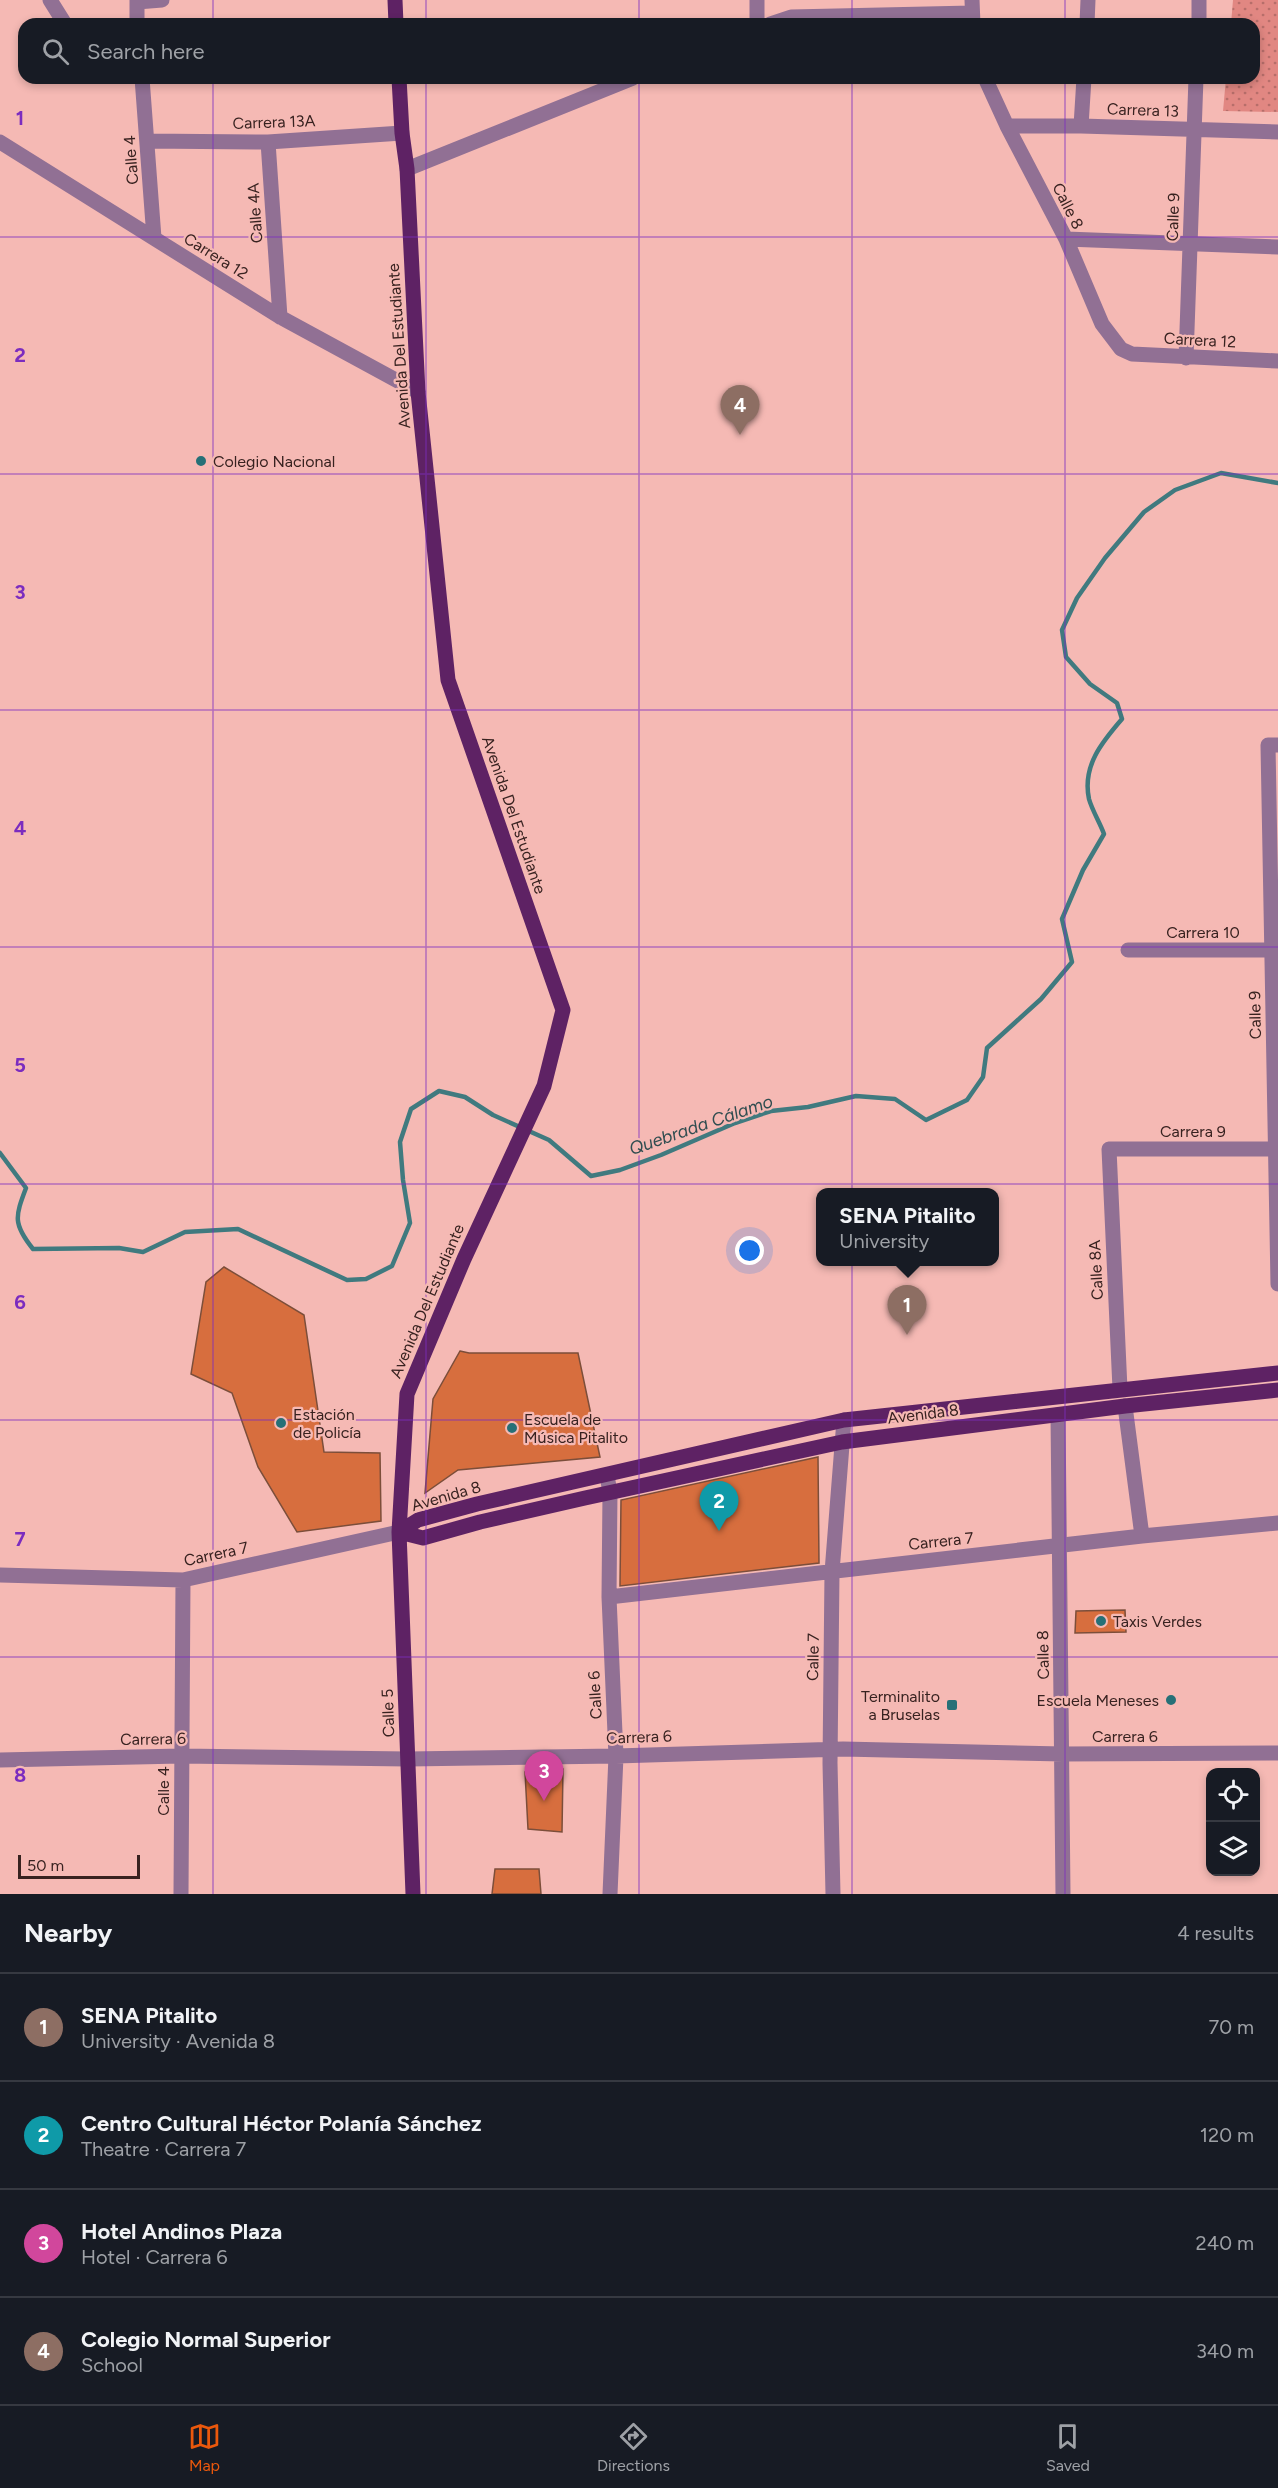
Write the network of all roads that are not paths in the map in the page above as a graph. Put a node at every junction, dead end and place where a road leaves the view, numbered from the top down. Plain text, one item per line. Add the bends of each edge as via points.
1 (50, 0) edge
2 (162, 0) edge
3 (395, 0) edge
4 (757, 0) edge
5 (1088, 0) edge
6 (1199, 0) edge
7 (137, 1) edge
8 (972, 12) edge
9 (61, 18) edge
10 (137, 18) edge
11 (396, 18) edge
12 (757, 18) edge
13 (788, 18) edge
14 (1087, 18) edge
15 (1198, 18) edge
16 (142, 84) edge
17 (399, 84) edge
18 (618, 84) edge
19 (988, 84) edge
20 (1084, 84) edge
21 (1197, 84) edge
22 (1007, 126) junction
23 (1081, 126) junction
24 (1194, 130) junction
25 (1278, 132) edge
26 (402, 133) junction
27 (147, 141) junction
28 (268, 141) junction
29 (0, 142) edge
30 (407, 169) junction
31 (154, 238) junction
32 (1065, 239) junction
33 (1190, 243) junction
34 (1278, 247) edge
35 (280, 318) junction
36 (1121, 349) joint
37 (1186, 358) junction
38 (1278, 361) edge
39 (418, 392) junction
40 (1273, 745) edge
41 (1128, 950) dead end
42 (1275, 950) edge
43 (1109, 1149) joint
44 (1277, 1149) edge
45 (1278, 1284) edge
46 (1278, 1373) edge
47 (1120, 1389) junction
48 (1278, 1390) edge
49 (1125, 1406) junction
50 (1058, 1415) junction
51 (843, 1420) junction
52 (842, 1442) junction
53 (607, 1475) junction
54 (609, 1493) junction
55 (1278, 1523) edge
56 (399, 1532) junction
57 (1142, 1536) junction
58 (1059, 1546) junction
59 (832, 1572) junction
60 (0, 1575) edge
61 (183, 1581) junction
62 (609, 1597) junction
63 (830, 1749) junction
64 (1278, 1753) edge
65 (1063, 1754) junction
66 (181, 1756) junction
67 (616, 1756) junction
68 (408, 1759) junction
69 (0, 1760) edge
70 (181, 1894) edge
71 (413, 1894) edge
72 (610, 1894) edge
73 (833, 1894) edge
74 (1063, 1894) edge

1 - 9 street
2 - 7 street
3 - 11 main road
4 - 12 street
5 - 14 street
6 - 15 street
7 - 10 street
8 - 13 street
16 - 27 street, Calle 4
17 - 26 main road, Avenida Del Estudiante
18 - 30 street
19 - 22 street, Calle 8
20 - 23 street
21 - 24 street, Calle 9
22 - 23 street, Carrera 13
22 - 32 street, Calle 8
23 - 24 street, Carrera 13
24 - 25 street, Carrera 13
24 - 33 street, Calle 9
26 - 28 street, Carrera 13A
26 - 30 main road, Avenida Del Estudiante
27 - 28 street, Carrera 13A
27 - 31 street, Calle 4
28 - 35 street, Calle 4A
29 - 31 street, Carrera 12
30 - 39 main road, Avenida Del Estudiante
31 - 35 street, Carrera 12
32 - 33 street
32 - 36 street, Calle 8 via 1102,324
33 - 34 street
33 - 37 street, Calle 9
35 - 39 street, Carrera 12
36 - 37 street, Carrera 12 via 1132,354
37 - 38 street, Carrera 12
39 - 56 main road, Avenida Del Estudiante via 448,680 563,1010 544,1086 407,1394
40 - 42 street, Calle 9
41 - 42 street, Carrera 10
42 - 44 street, Calle 9
43 - 44 street, Carrera 9
43 - 47 street, Calle 8A
44 - 45 street, Calle 9
46 - 47 main road, Avenida 8
47 - 51 main road, Avenida 8
48 - 49 main road, Avenida 8
49 - 50 main road, Avenida 8
49 - 57 street
50 - 52 main road, Avenida 8
50 - 58 street, Calle 8
51 - 52 street, Calle 7
51 - 53 main road, Avenida 8
52 - 54 main road, Avenida 8
52 - 59 street, Calle 7
53 - 54 street, Calle 6
53 - 56 main road, Avenida 8 via 418,1520
54 - 56 main road, Avenida 8 via 423,1538
54 - 62 street, Calle 6
55 - 57 street, Carrera 7
56 - 61 street, Carrera 7
56 - 68 main road, Calle 5
57 - 58 street, Carrera 7
58 - 59 street, Carrera 7
58 - 65 street, Calle 8
59 - 62 street, Carrera 7
59 - 63 street, Calle 7
60 - 61 street, Carrera 7
61 - 66 street, Calle 4
62 - 67 street, Calle 6
63 - 65 street, Carrera 6
63 - 67 street, Carrera 6
63 - 73 street, Calle 7
64 - 65 street, Carrera 6
65 - 74 street, Calle 8
66 - 68 street, Carrera 6
66 - 69 street, Carrera 6
66 - 70 street, Calle 4
67 - 68 street, Carrera 6
67 - 72 street, Calle 6
68 - 71 main road, Calle 5

